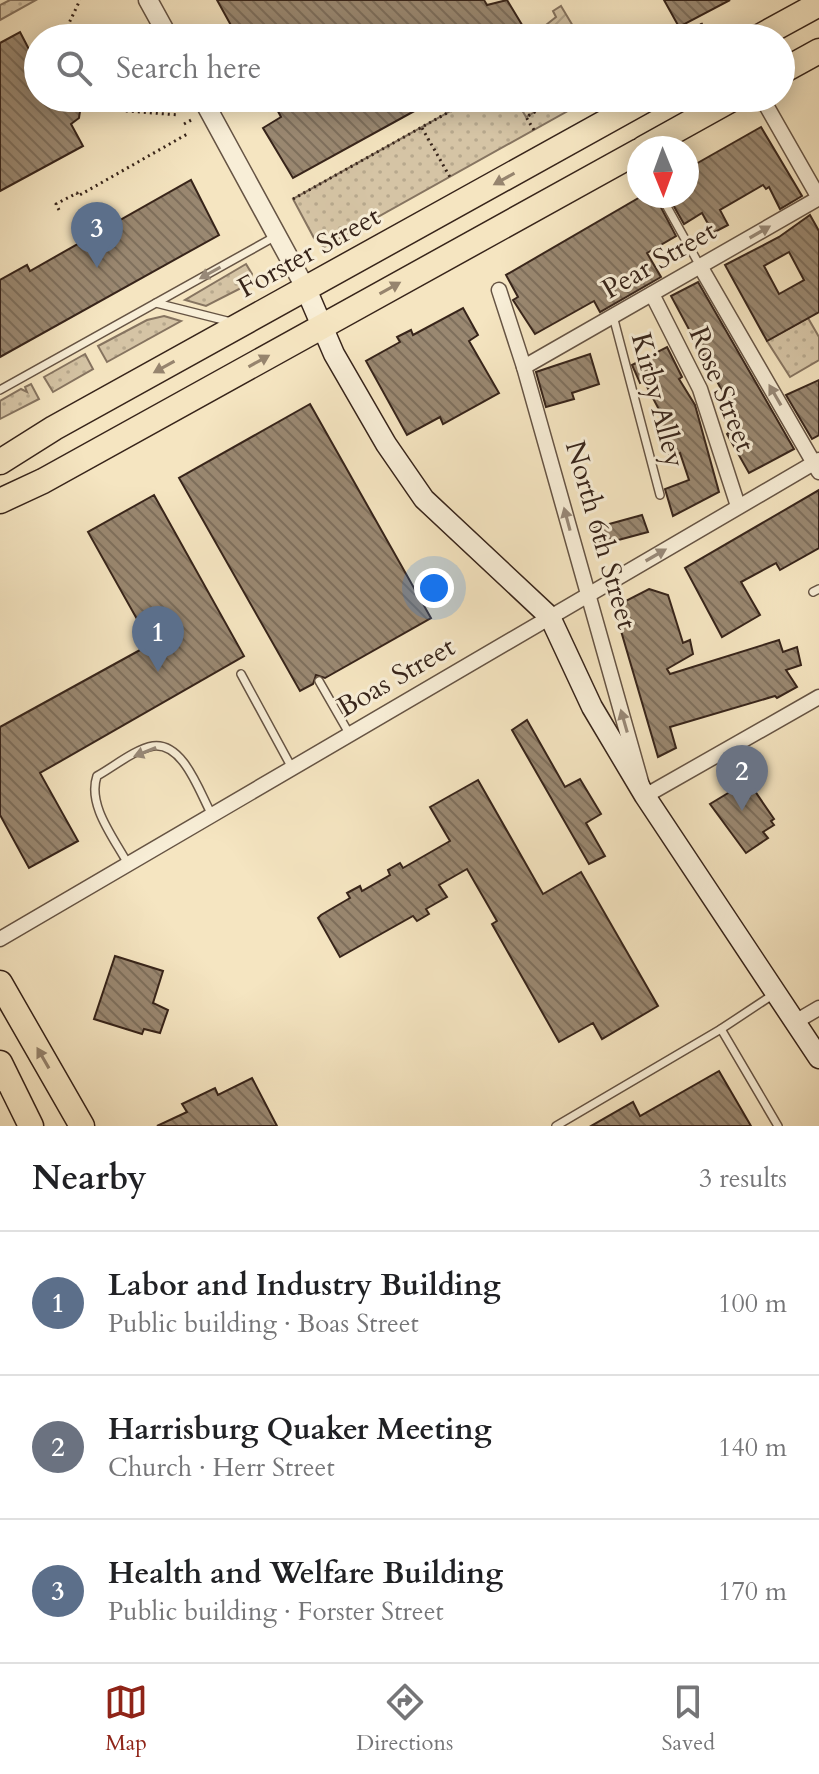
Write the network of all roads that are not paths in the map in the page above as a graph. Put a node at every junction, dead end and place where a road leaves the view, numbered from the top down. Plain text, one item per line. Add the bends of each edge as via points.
1 (148, 0) edge
2 (819, 4) edge
3 (161, 24) edge
4 (783, 24) edge
5 (819, 51) edge
6 (795, 64) edge
7 (210, 112) edge
8 (624, 112) edge
9 (709, 112) edge
10 (770, 112) edge
11 (665, 136) edge
12 (627, 157) edge
13 (819, 198) edge
14 (668, 208) edge
15 (278, 235) junction
16 (700, 266) junction
17 (306, 289) junction
18 (499, 290) dead end
19 (652, 294) junction
20 (156, 303) junction
21 (613, 316) junction
22 (241, 324) junction
23 (322, 326) junction
24 (524, 367) junction
25 (0, 390) edge
26 (54, 428) junction
27 (0, 444) edge
28 (0, 462) edge
29 (817, 465) edge
30 (43, 481) junction
31 (660, 495) dead end
32 (0, 501) edge
33 (738, 506) junction
34 (0, 514) edge
35 (588, 594) junction
36 (550, 617) junction
37 (241, 674) dead end
38 (319, 681) dead end
39 (819, 697) edge
40 (350, 735) junction
41 (292, 768) junction
42 (645, 796) junction
43 (212, 815) junction
44 (128, 864) junction
45 (0, 939) edge
46 (0, 983) edge
47 (776, 992) junction
48 (819, 1008) edge
49 (795, 1022) junction
50 (721, 1029) junction
51 (819, 1058) edge
52 (0, 1063) edge
53 (31, 1126) edge
54 (82, 1126) edge
55 (556, 1126) edge
56 (778, 1126) edge

1 - 3 street
2 - 4 main road
5 - 6 main road
7 - 15 street
8 -> 17 main road, Forster Street
9 - 11 main road
10 - 13 street
23 -> 12 main road
16 -> 13 street, Pear Street
14 - 16 lane
15 - 17 street
15 -> 20 lane
16 - 19 street, Pear Street
29 -> 16 street
17 - 22 main road, Forster Street
17 - 23 main road
18 - 24 street, North 6th Street
19 - 21 street, Pear Street
19 - 33 street, Rose Street via 700,389
20 - 22 lane
20 - 25 lane
21 - 24 street, Pear Street
21 - 31 lane, Kirby Alley
22 -> 26 main road, Forster Street
30 -> 23 main road
23 - 36 main road via 386,444 424,499
35 -> 24 street, North 6th Street
26 - 27 main road
26 - 28 main road, Forster Street
29 - 33 street, Boas Street
30 - 32 main road
30 - 34 main road
35 -> 33 street, Boas Street
35 - 36 street, Boas Street
42 -> 35 street, North 6th Street
36 - 40 street, Boas Street
36 - 42 main road, North 6th Street via 592,707
37 - 41 lane
38 - 40 lane
39 - 42 street
40 - 41 street, Boas Street
41 - 43 street, Boas Street
42 - 47 main road, North 6th Street
43 - 44 street, Boas Street
43 -> 44 lane via 179,756 167,748 152,746 97,776 92,789 97,806
44 - 45 street, Boas Street
54 -> 46 main road
47 - 49 main road, North 6th Street
47 - 50 lane
48 - 49 street
49 - 51 main road, North 6th Street
50 - 55 lane
50 - 56 lane
52 - 53 main road

